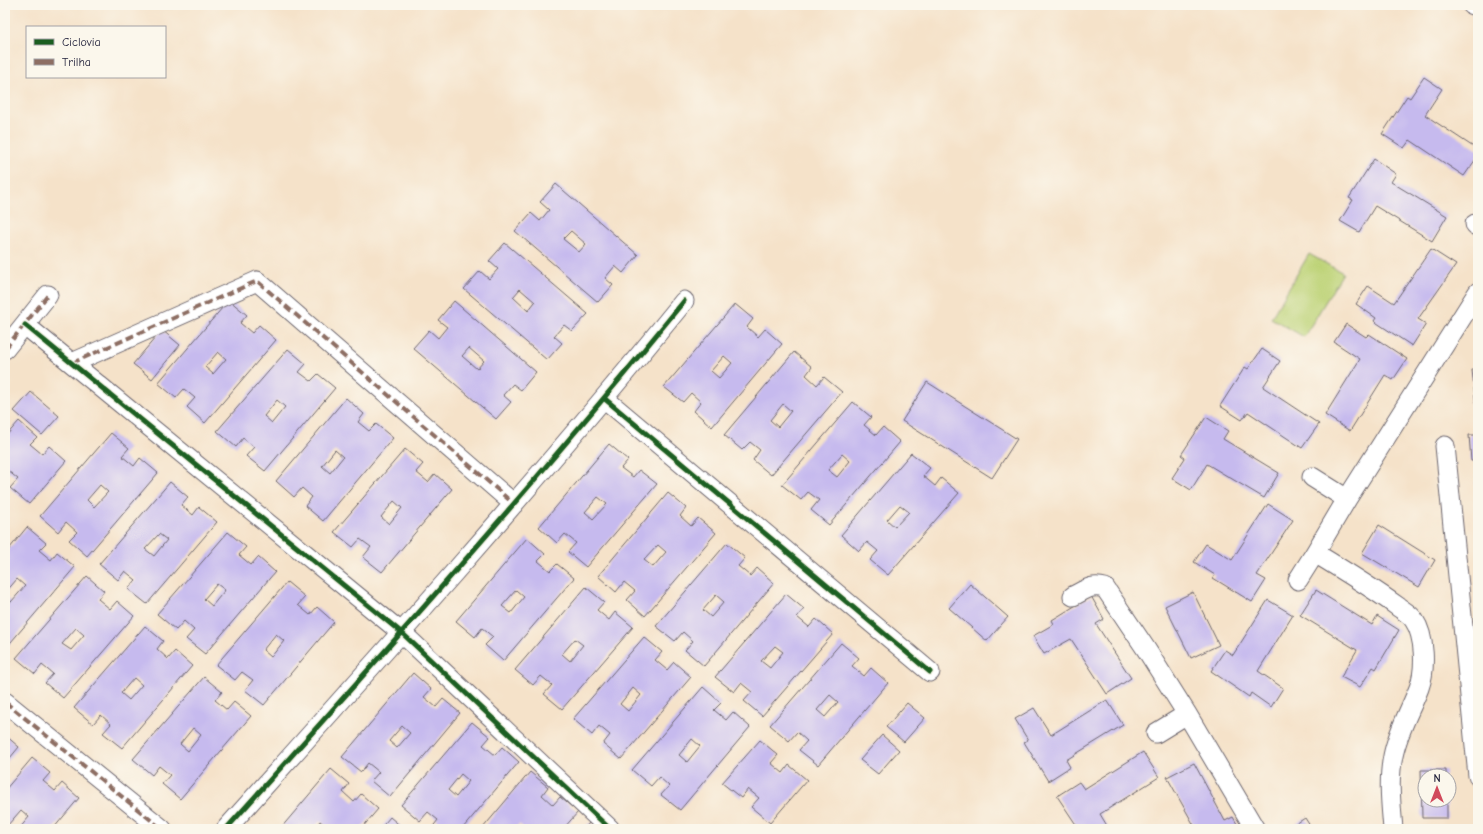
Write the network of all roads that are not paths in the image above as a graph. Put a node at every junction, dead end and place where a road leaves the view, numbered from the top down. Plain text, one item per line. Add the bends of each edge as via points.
1 (1472, 5) edge
2 (1478, 6) edge
3 (1478, 292) edge
4 (48, 295) dead end
5 (684, 301) dead end
6 (25, 325) junction
7 (5, 349) edge
8 (72, 363) junction
9 (605, 399) junction
10 (1445, 446) dead end
11 (1312, 477) dead end
12 (1347, 498) junction
13 (514, 504) junction
14 (1316, 553) junction
15 (1298, 580) dead end
16 (1073, 596) dead end
17 (1471, 631) edge
18 (402, 633) junction
19 (930, 672) dead end
20 (5, 702) edge
21 (1188, 714) junction
22 (1156, 733) dead end
23 (1478, 776) edge
24 (162, 829) edge
25 (226, 829) edge
26 (610, 829) edge
27 (1255, 829) edge
28 (1393, 829) edge

1 - 2 street
3 - 12 street
4 - 6 street
5 - 9 street
6 - 7 street
6 - 8 street
8 - 13 street via 257,281
8 - 18 street
9 - 13 street
9 - 19 street
10 - 17 street
11 - 12 street
12 - 14 street
13 - 18 street
14 - 15 street
14 - 28 street via 1413,618 1420,634 1423,653 1420,687 1400,729 1390,774
16 - 21 street via 1091,587 1105,588
17 - 23 street
18 - 25 street
18 - 26 street
20 - 24 street
21 - 22 street
21 - 27 street

